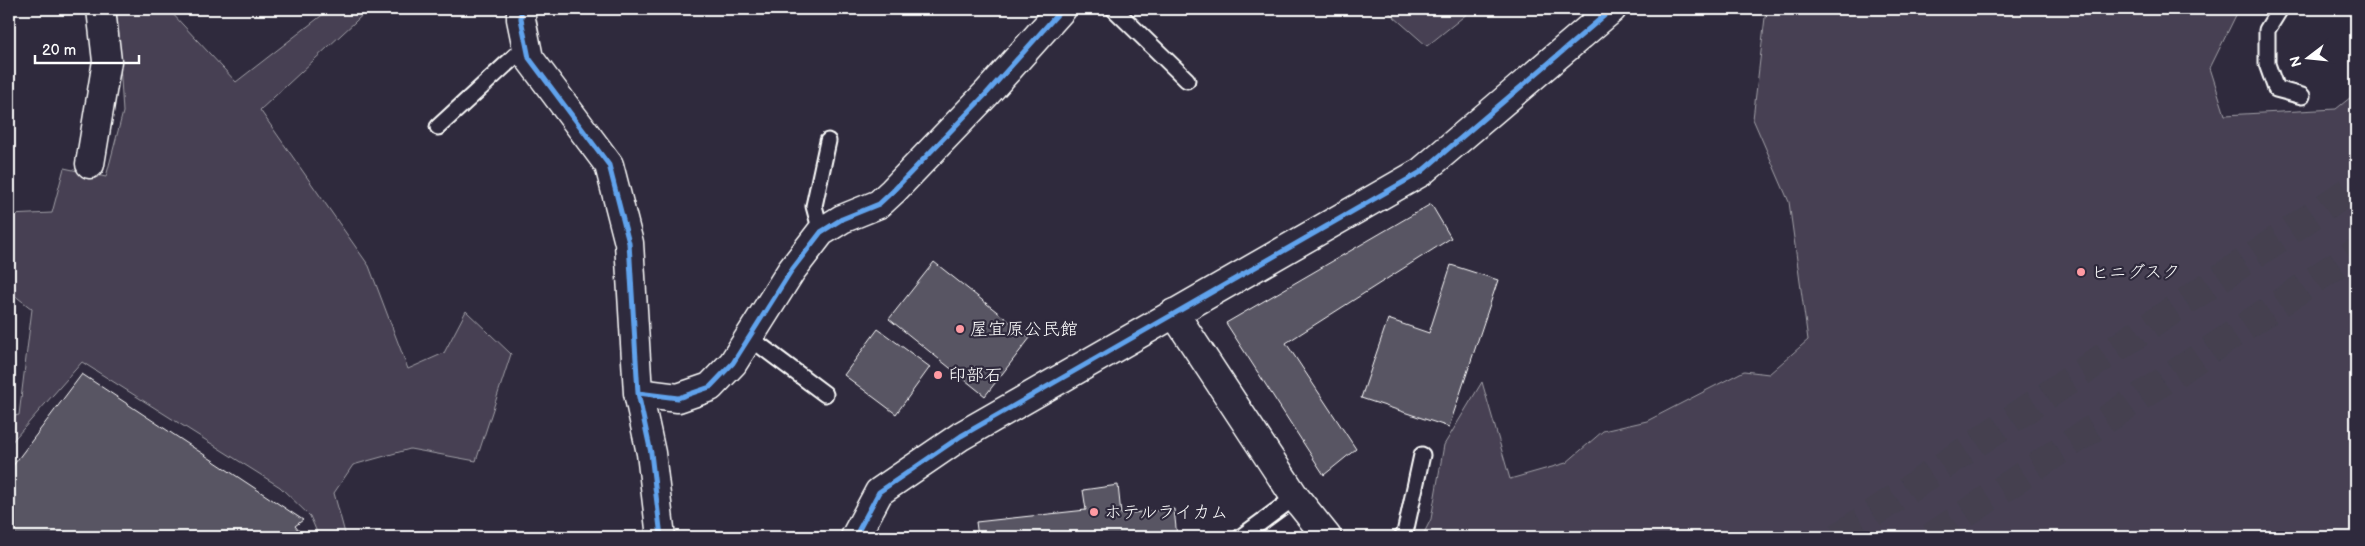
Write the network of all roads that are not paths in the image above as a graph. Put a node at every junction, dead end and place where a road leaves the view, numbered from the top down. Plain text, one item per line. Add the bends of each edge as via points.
1 (101, 9) edge
2 (521, 9) edge
3 (1062, 9) edge
4 (1114, 9) edge
5 (1612, 9) edge
6 (2280, 9) edge
7 (526, 46) junction
8 (1187, 80) dead end
9 (2302, 96) dead end
10 (438, 127) dead end
11 (828, 141) dead end
12 (90, 164) dead end
13 (821, 232) junction
14 (1174, 313) junction
15 (749, 337) junction
16 (638, 393) junction
17 (825, 394) dead end
18 (1422, 455) dead end
19 (1295, 497) junction
20 (661, 537) edge
21 (855, 537) edge
22 (1241, 537) edge
23 (1327, 537) edge
24 (1402, 537) edge

1 - 12 street via 107,61
2 - 7 street
3 - 13 street via 886,198
4 - 8 lane
5 - 14 street via 1421,172
6 - 9 lane via 2267,30 2267,64 2276,89
7 - 10 lane
7 - 16 street via 529,58 608,164 629,243
11 - 13 lane via 814,206
13 - 15 street via 791,270
14 - 19 street
14 - 21 street via 961,436 879,492
15 - 16 street via 733,363 710,387 678,398
15 - 17 lane
16 - 20 street via 651,453
18 - 24 lane
19 - 22 lane
19 - 23 street

